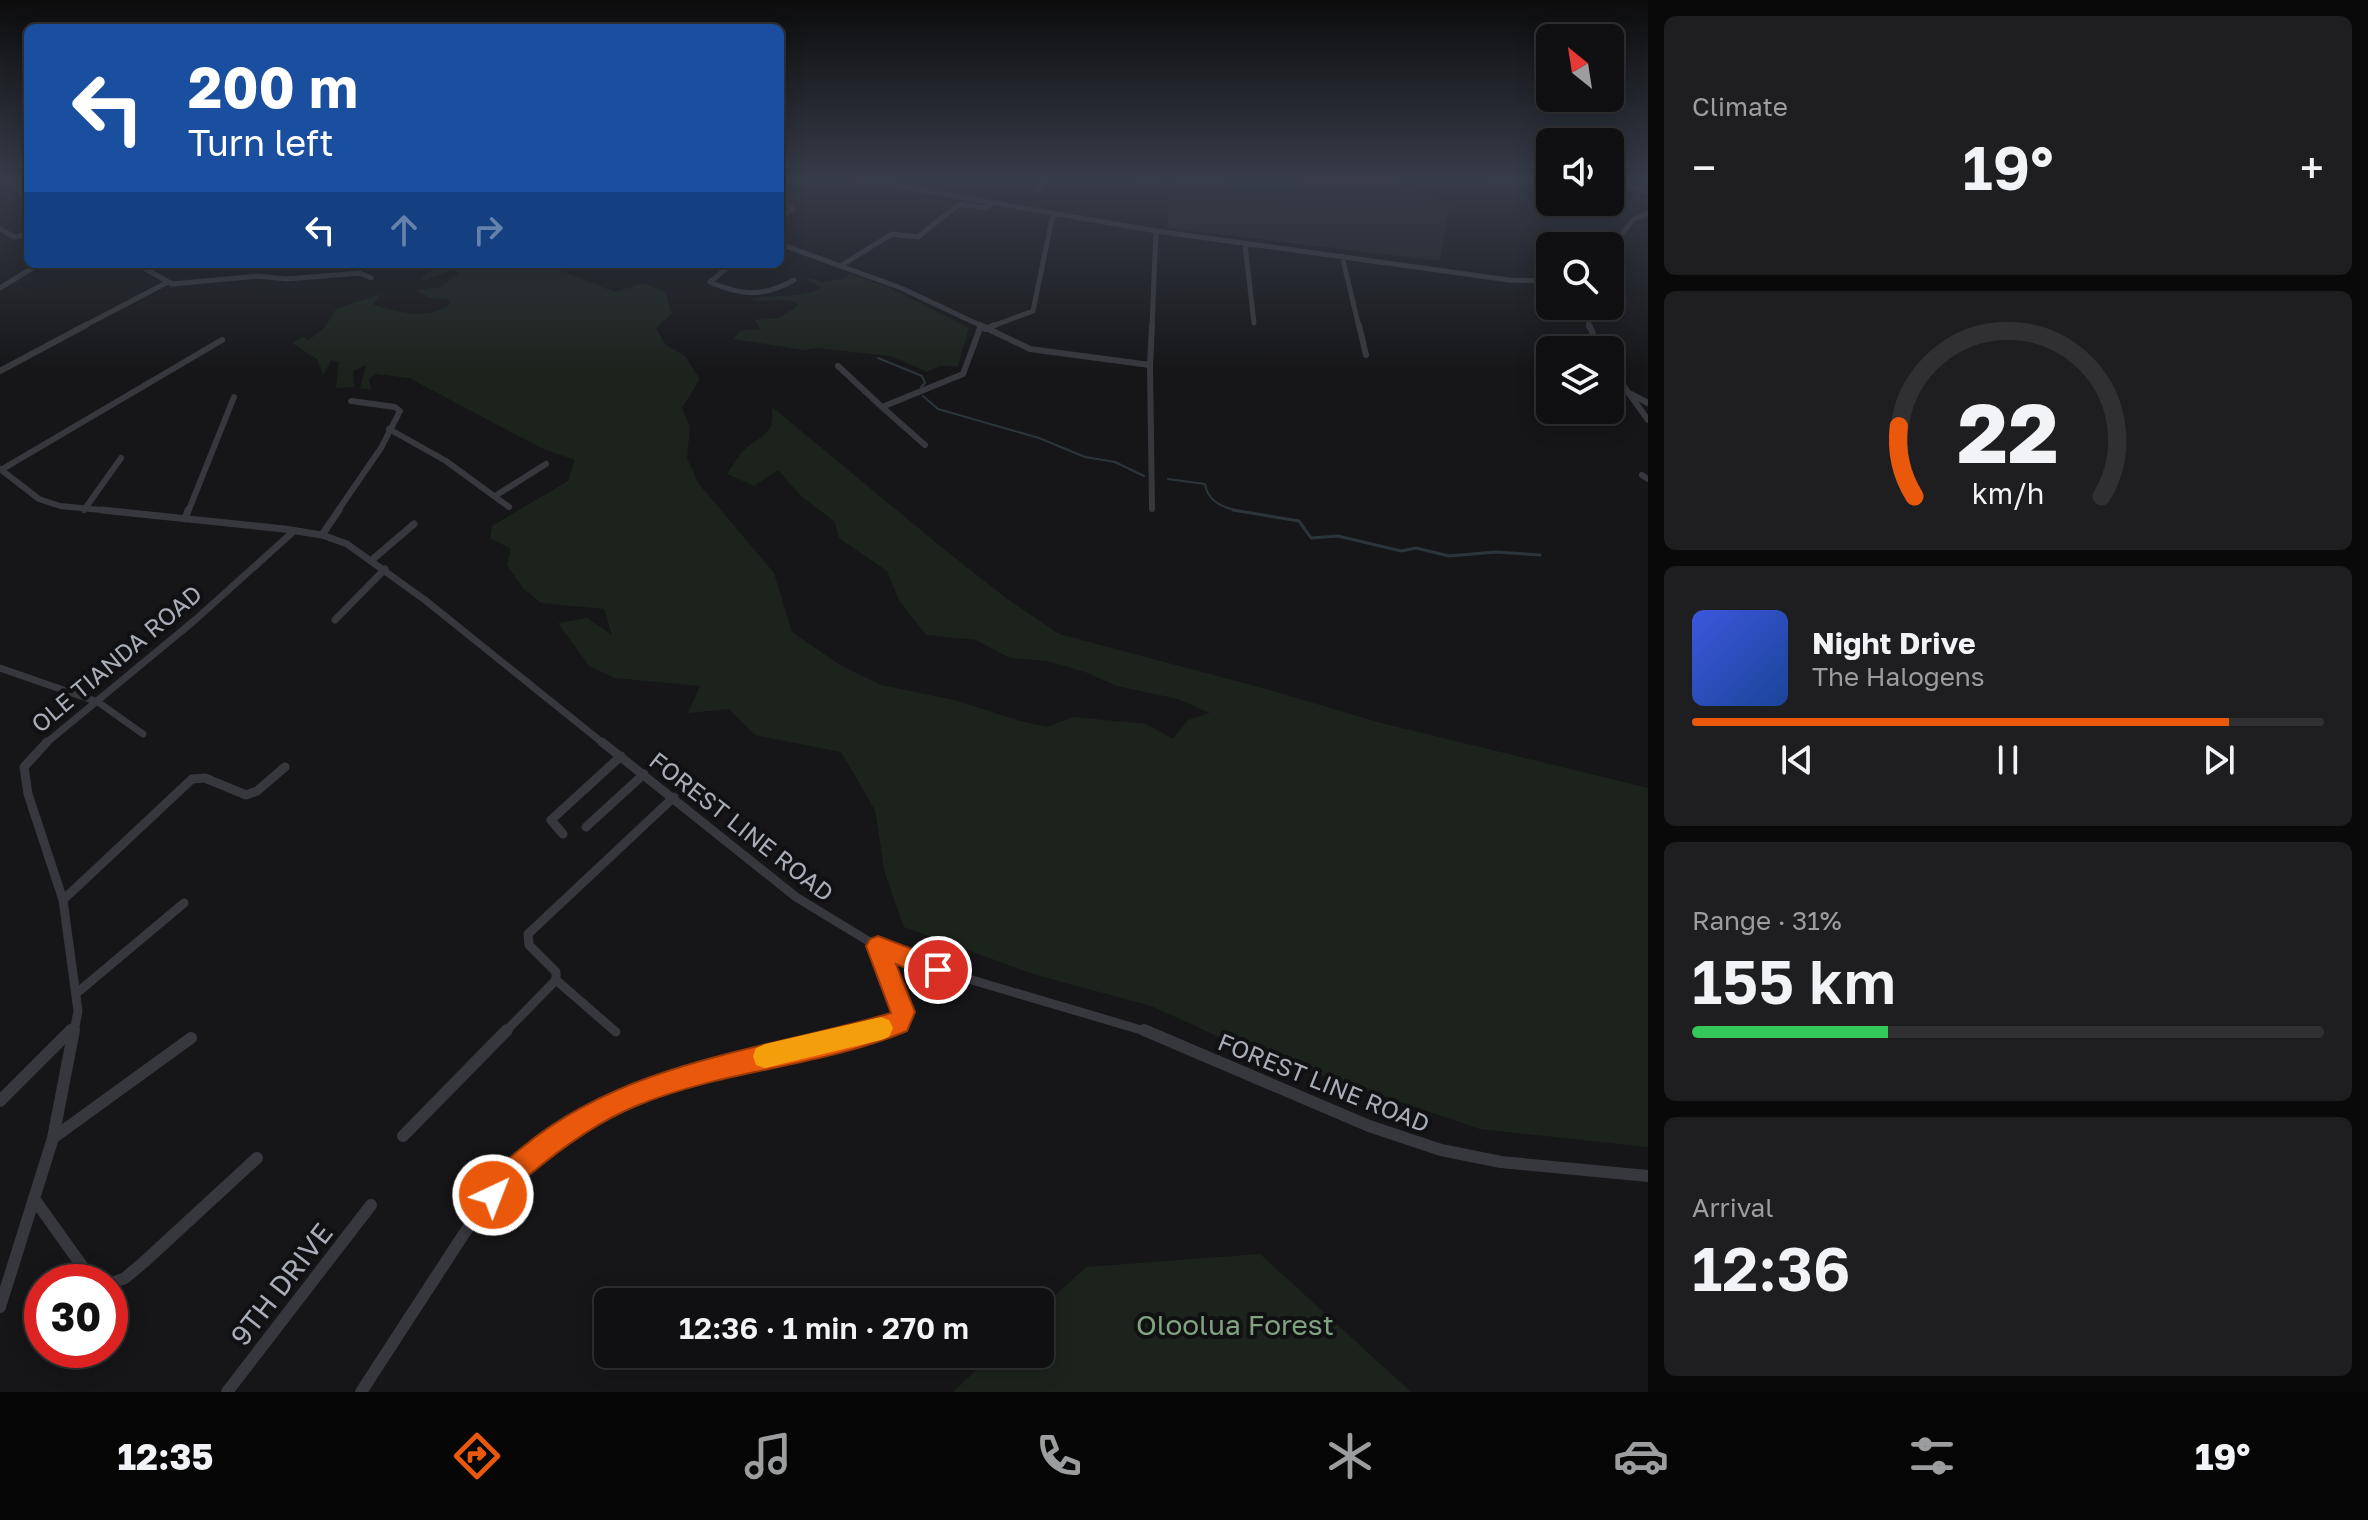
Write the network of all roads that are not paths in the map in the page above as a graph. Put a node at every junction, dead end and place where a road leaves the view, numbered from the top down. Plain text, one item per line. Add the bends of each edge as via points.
1 (878, 243) edge
2 (1047, 243) edge
3 (1155, 243) edge
4 (1238, 243) edge
5 (1245, 244) junction
6 (784, 245) edge
7 (1342, 256) junction
8 (842, 265) junction
9 (32, 268) edge
10 (144, 268) edge
11 (727, 268) edge
12 (371, 278) dead end
13 (794, 280) dead end
14 (1536, 281) edge
15 (168, 282) junction
16 (0, 288) edge
17 (1254, 323) dead end
18 (982, 328) junction
19 (222, 340) dead end
20 (1366, 355) dead end
21 (1150, 365) junction
22 (838, 366) dead end
23 (0, 371) edge
24 (1624, 388) edge
25 (1627, 392) junction
26 (234, 397) dead end
27 (351, 401) dead end
28 (1648, 403) edge
29 (882, 407) junction
30 (1648, 420) edge
31 (389, 429) junction
32 (925, 445) dead end
33 (121, 458) dead end
34 (546, 464) dead end
35 (1, 470) edge
36 (495, 496) junction
37 (509, 507) dead end
38 (1152, 509) dead end
39 (84, 510) junction
40 (185, 519) junction
41 (414, 524) dead end
42 (294, 531) junction
43 (322, 535) junction
44 (373, 559) junction
45 (385, 569) junction
46 (335, 620) dead end
47 (0, 668) edge
48 (98, 702) junction
49 (143, 734) dead end
50 (621, 756) junction
51 (285, 767) dead end
52 (644, 774) junction
53 (674, 797) junction
54 (586, 827) dead end
55 (563, 834) dead end
56 (63, 900) junction
57 (184, 903) dead end
58 (878, 946) junction
59 (556, 980) junction
60 (78, 992) junction
61 (75, 1026) junction
62 (616, 1032) dead end
63 (191, 1038) dead end
64 (0, 1101) edge
65 (403, 1136) dead end
66 (53, 1138) junction
67 (257, 1158) dead end
68 (1648, 1176) edge
69 (35, 1200) junction
70 (371, 1205) dead end
71 (81, 1264) edge
72 (128, 1275) edge
73 (3, 1288) edge
74 (0, 1307) edge
75 (227, 1392) edge
76 (361, 1392) edge

1 - 8 street
2 - 18 street via 1033,311
3 - 21 street
4 - 5 street
5 - 7 street
5 - 17 street
6 - 8 street
7 - 14 street
7 - 20 street
8 - 18 street
9 - 16 street
10 - 15 street
11 - 13 street via 710,282 753,296
12 - 15 street via 360,273
15 - 23 street
18 - 21 street via 1030,349
18 - 29 street via 965,372
19 - 35 street
21 - 38 street
22 - 29 street
24 - 25 street
25 - 28 street
25 - 30 street
26 - 40 street
27 - 31 street via 398,409
29 - 32 street
31 - 36 street
31 - 43 street
33 - 39 street
34 - 36 street
35 - 39 street, FOREST LINE ROAD via 39,499
36 - 37 street
39 - 40 street, FOREST LINE ROAD
40 - 42 street, FOREST LINE ROAD
41 - 44 street
42 - 43 street, FOREST LINE ROAD
42 - 48 street, OLE TIANDA ROAD
43 - 44 street, FOREST LINE ROAD
44 - 45 street, FOREST LINE ROAD
45 - 46 street
45 - 50 street, FOREST LINE ROAD
47 - 48 street
48 - 49 street
48 - 56 street, OLE TIANDA ROAD via 45,743 24,767
50 - 52 street, FOREST LINE ROAD
50 - 55 street via 551,820
51 - 56 street via 246,795 205,778 192,779
52 - 53 street, FOREST LINE ROAD
52 - 54 street
53 - 58 street, FOREST LINE ROAD via 796,897
53 - 59 street via 528,934 529,945 556,972
56 - 60 street, OLE TIANDA ROAD
57 - 60 street
58 - 68 street, FOREST LINE ROAD via 933,968 1136,1027 1369,1126 1441,1150 1501,1162
58 - 76 street via 904,1012 899,1023 665,1083 629,1096 552,1139 509,1175 476,1215
59 - 62 street
59 - 65 street
60 - 61 street, OLE TIANDA ROAD
61 - 64 street
61 - 66 street, OLE TIANDA ROAD
63 - 66 street
66 - 69 street, OLE TIANDA ROAD
67 - 72 street
69 - 71 street
69 - 73 street, OLE TIANDA ROAD
70 - 75 street, 9TH DRIVE
73 - 74 street, OLE TIANDA ROAD

